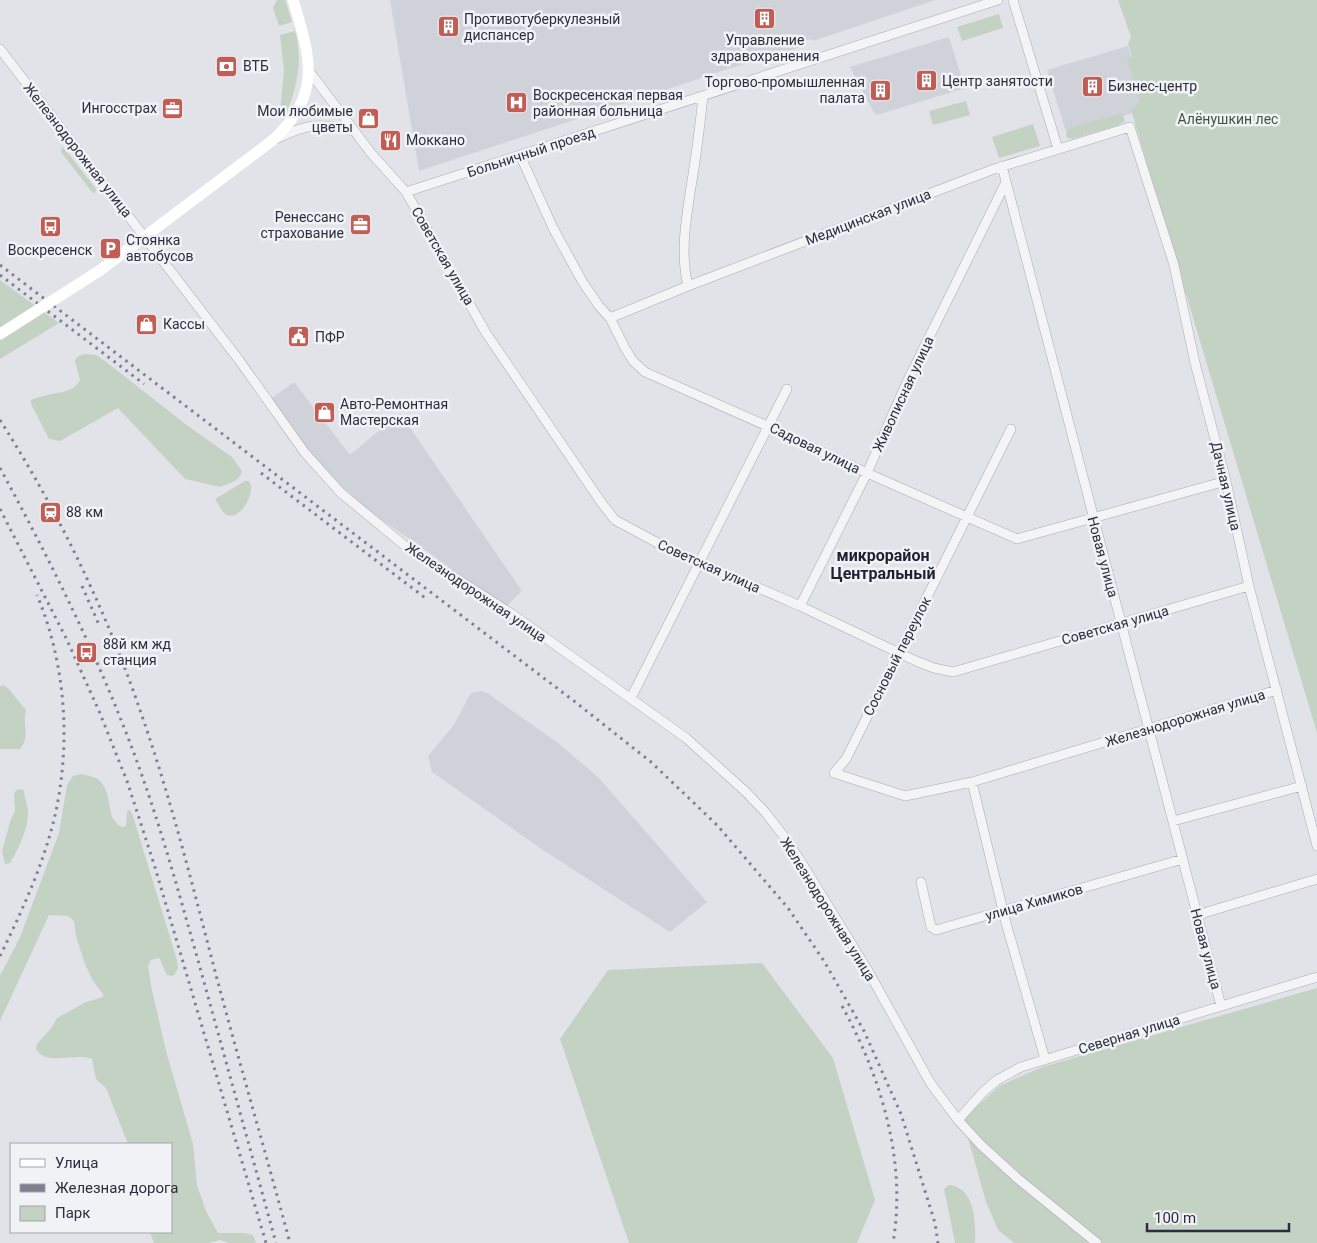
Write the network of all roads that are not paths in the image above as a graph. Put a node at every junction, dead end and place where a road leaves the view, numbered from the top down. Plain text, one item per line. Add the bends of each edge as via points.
1 (293, 0) edge
2 (998, 0) edge
3 (1013, 0) edge
4 (0, 48) edge
5 (309, 71) junction
6 (703, 96) junction
7 (1130, 127) joint
8 (354, 131) junction
9 (273, 140) junction
10 (1058, 149) junction
11 (520, 155) junction
12 (1002, 166) junction
13 (1006, 182) junction
14 (406, 192) junction
15 (688, 286) junction
16 (610, 318) junction
17 (0, 334) edge
18 (787, 389) dead end
19 (768, 426) junction
20 (1011, 429) dead end
21 (867, 473) junction
22 (1226, 481) junction
23 (966, 518) junction
24 (1093, 518) junction
25 (700, 563) junction
26 (1249, 586) junction
27 (800, 606) junction
28 (1120, 623) junction
29 (898, 652) junction
30 (1277, 690) junction
31 (631, 698) junction
32 (1149, 729) junction
33 (834, 773) joint
34 (972, 782) junction
35 (1302, 786) junction
36 (1173, 821) junction
37 (1317, 846) edge
38 (1183, 859) junction
39 (1317, 879) edge
40 (920, 882) dead end
41 (1004, 910) junction
42 (1197, 915) junction
43 (1317, 977) edge
44 (1221, 1006) junction
45 (1045, 1059) junction
46 (958, 1120) junction
47 (1097, 1243) edge

1 - 5 main road, Советская улица via 304,37
2 - 6 street, Больничный проезд
3 - 10 street
4 - 31 street, Железнодорожная улица via 239,360 304,453 341,493 404,545 512,614
5 - 8 street, Советская улица
5 - 9 main road, Советская улица via 306,94 296,115
6 - 11 street, Больничный проезд
6 - 15 street via 686,221 684,251
7 - 10 street, Медицинская улица
7 - 22 street, Дачная улица via 1174,264 1195,363
8 - 9 street via 315,125
8 - 14 street, Советская улица
9 - 17 main road, Советская улица, bridge via 99,271
10 - 12 street, Медицинская улица
11 - 14 street, Больничный проезд
11 - 16 street, Садовая улица via 553,228 582,281
12 - 13 street, Новая улица
12 - 15 street, Медицинская улица
13 - 21 street, Живописная улица via 906,384
13 - 24 street, Новая улица
14 - 25 street, Советская улица via 486,333 610,514 634,531
15 - 16 street, Медицинская улица
16 - 19 street, Садовая улица via 633,361 645,372
18 - 19 street
19 - 21 street, Садовая улица
19 - 25 street
20 - 23 street, Сосновый переулок
21 - 23 street, Садовая улица
21 - 27 street, Живописная улица
22 - 24 street, Садовая улица
22 - 26 street, Дачная улица
23 - 24 street, Садовая улица via 1017,539
23 - 29 street, Сосновый переулок
24 - 28 street, Новая улица
25 - 27 street, Советская улица
25 - 31 street
26 - 28 street, Советская улица
26 - 30 street, Дачная улица
27 - 29 street, Советская улица
28 - 29 street, Советская улица via 953,672 934,668
28 - 32 street, Новая улица
29 - 33 street, Сосновый переулок via 846,759
30 - 32 street, Железнодорожная улица
30 - 35 street, Дачная улица
31 - 46 street, Железнодорожная улица via 706,755 765,812 786,839 862,961 931,1084
32 - 34 street, Железнодорожная улица
32 - 36 street, Новая улица
33 - 34 street, Железнодорожная улица via 905,796
34 - 41 street
35 - 36 street
35 - 37 street, Дачная улица
36 - 38 street, Новая улица
38 - 41 street, улица Химиков
38 - 42 street, Новая улица
39 - 42 street
40 - 41 street, улица Химиков via 931,927 936,930
41 - 45 street
42 - 44 street, Новая улица
43 - 44 street, Северная улица
44 - 45 street, Северная улица
45 - 46 street, Северная улица via 997,1080
46 - 47 street, Железнодорожная улица via 1017,1178

